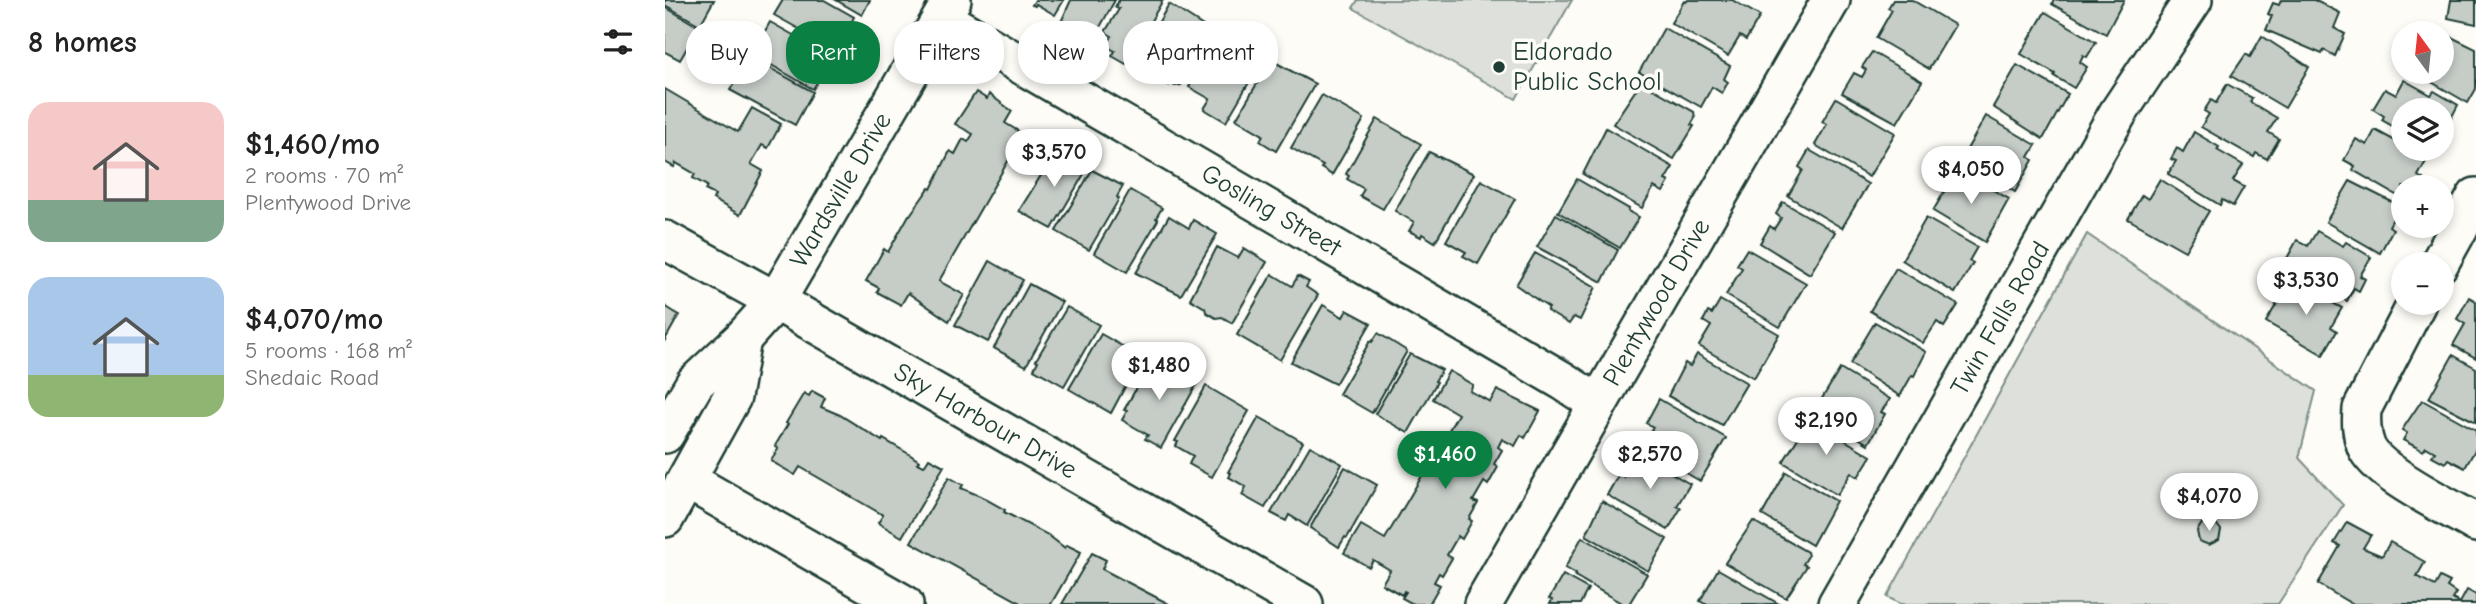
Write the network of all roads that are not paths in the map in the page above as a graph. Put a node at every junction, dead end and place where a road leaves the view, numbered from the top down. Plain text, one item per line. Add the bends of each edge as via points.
1 (1831, 0) edge
2 (2193, 0) edge
3 (947, 9) edge
4 (2476, 197) edge
5 (665, 240) edge
6 (2446, 252) edge
7 (776, 301) junction
8 (2411, 315) edge
9 (742, 339) junction
10 (1598, 404) junction
11 (665, 434) edge
12 (687, 480) junction
13 (665, 518) edge
14 (2476, 523) edge
15 (904, 604) edge
16 (1304, 604) edge
17 (1483, 604) edge
18 (1837, 604) edge

1 - 10 street, Plentywood Drive
2 - 18 street, Twin Falls Road via 2118,113
3 - 7 street, Wardsville Drive
3 - 10 street, Gosling Street
4 - 6 street
5 - 7 street, Sky Harbour Drive
7 - 9 street, Wardsville Drive
7 - 16 street, Sky Harbour Drive
8 - 14 street via 2362,408 2360,425 2366,448 2394,475
9 - 11 street, Wardsville Drive via 695,383
9 - 12 street via 733,397
10 - 17 street, Plentywood Drive
12 - 13 street
12 - 15 street

